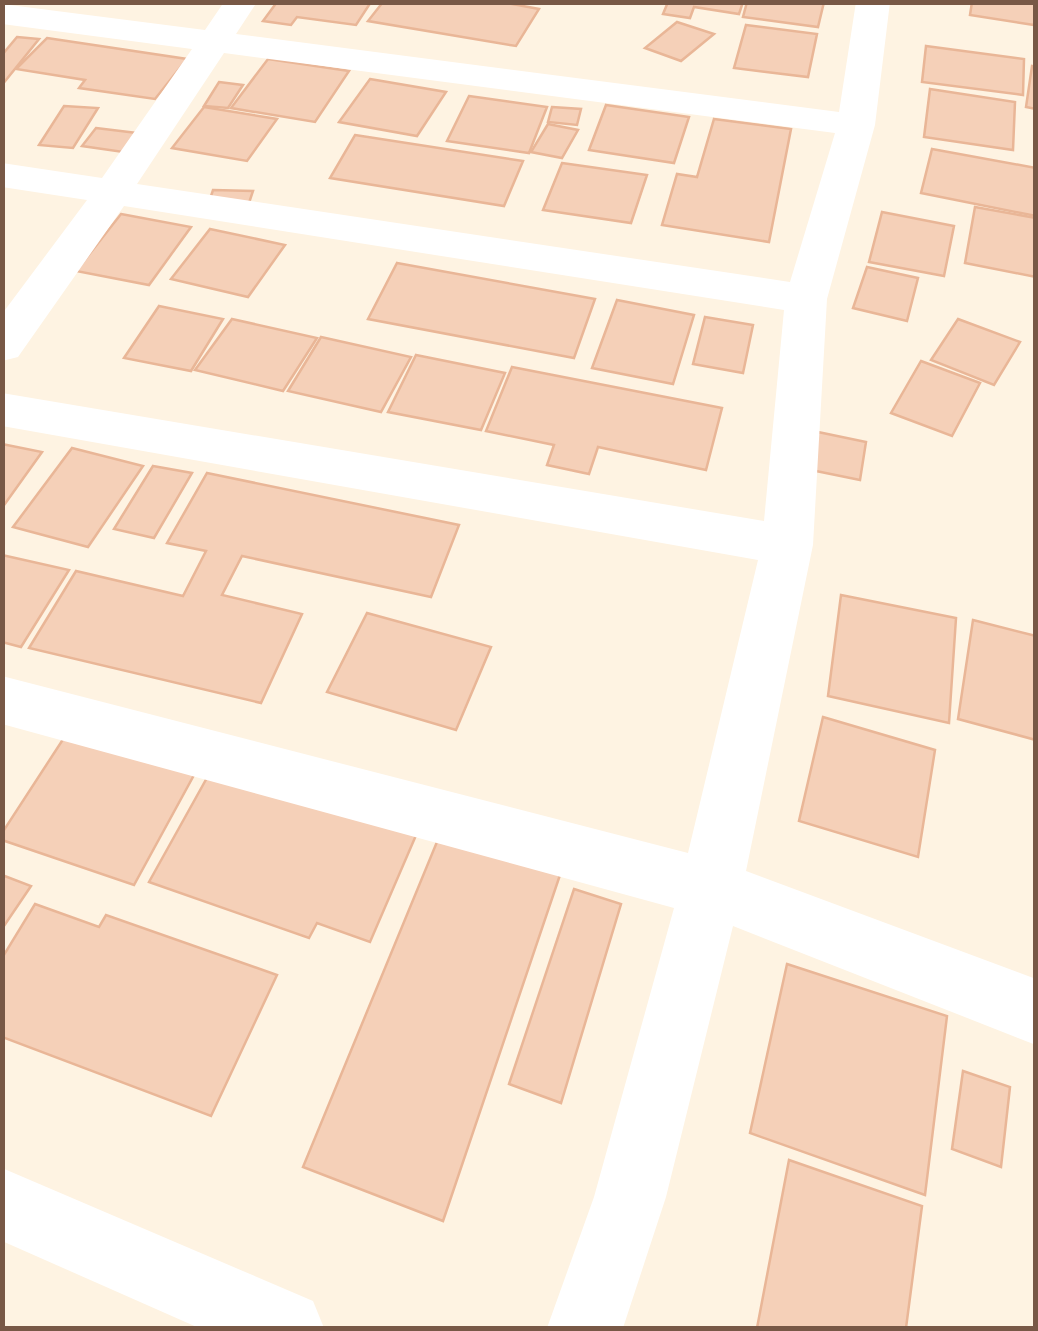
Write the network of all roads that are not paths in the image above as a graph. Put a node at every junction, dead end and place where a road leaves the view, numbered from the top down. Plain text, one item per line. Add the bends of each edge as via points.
1 (241, 2) edge
2 (873, 2) edge
3 (2, 14) edge
4 (213, 40) junction
5 (856, 125) junction
6 (2, 176) edge
7 (112, 192) junction
8 (806, 299) junction
9 (2, 346) edge
10 (2, 408) edge
11 (787, 546) junction
12 (2, 700) edge
13 (711, 888) junction
14 (1036, 1012) edge
15 (2, 1204) edge
16 (286, 1328) edge
17 (586, 1328) edge

1 - 4 street
2 - 5 street
3 - 4 street
4 - 5 street
4 - 7 street
5 - 8 street
6 - 7 street
7 - 8 street
7 - 9 street
8 - 11 street
10 - 11 street
11 - 13 street
12 - 13 street
13 - 14 street
13 - 17 street via 630,1197
15 - 16 street

